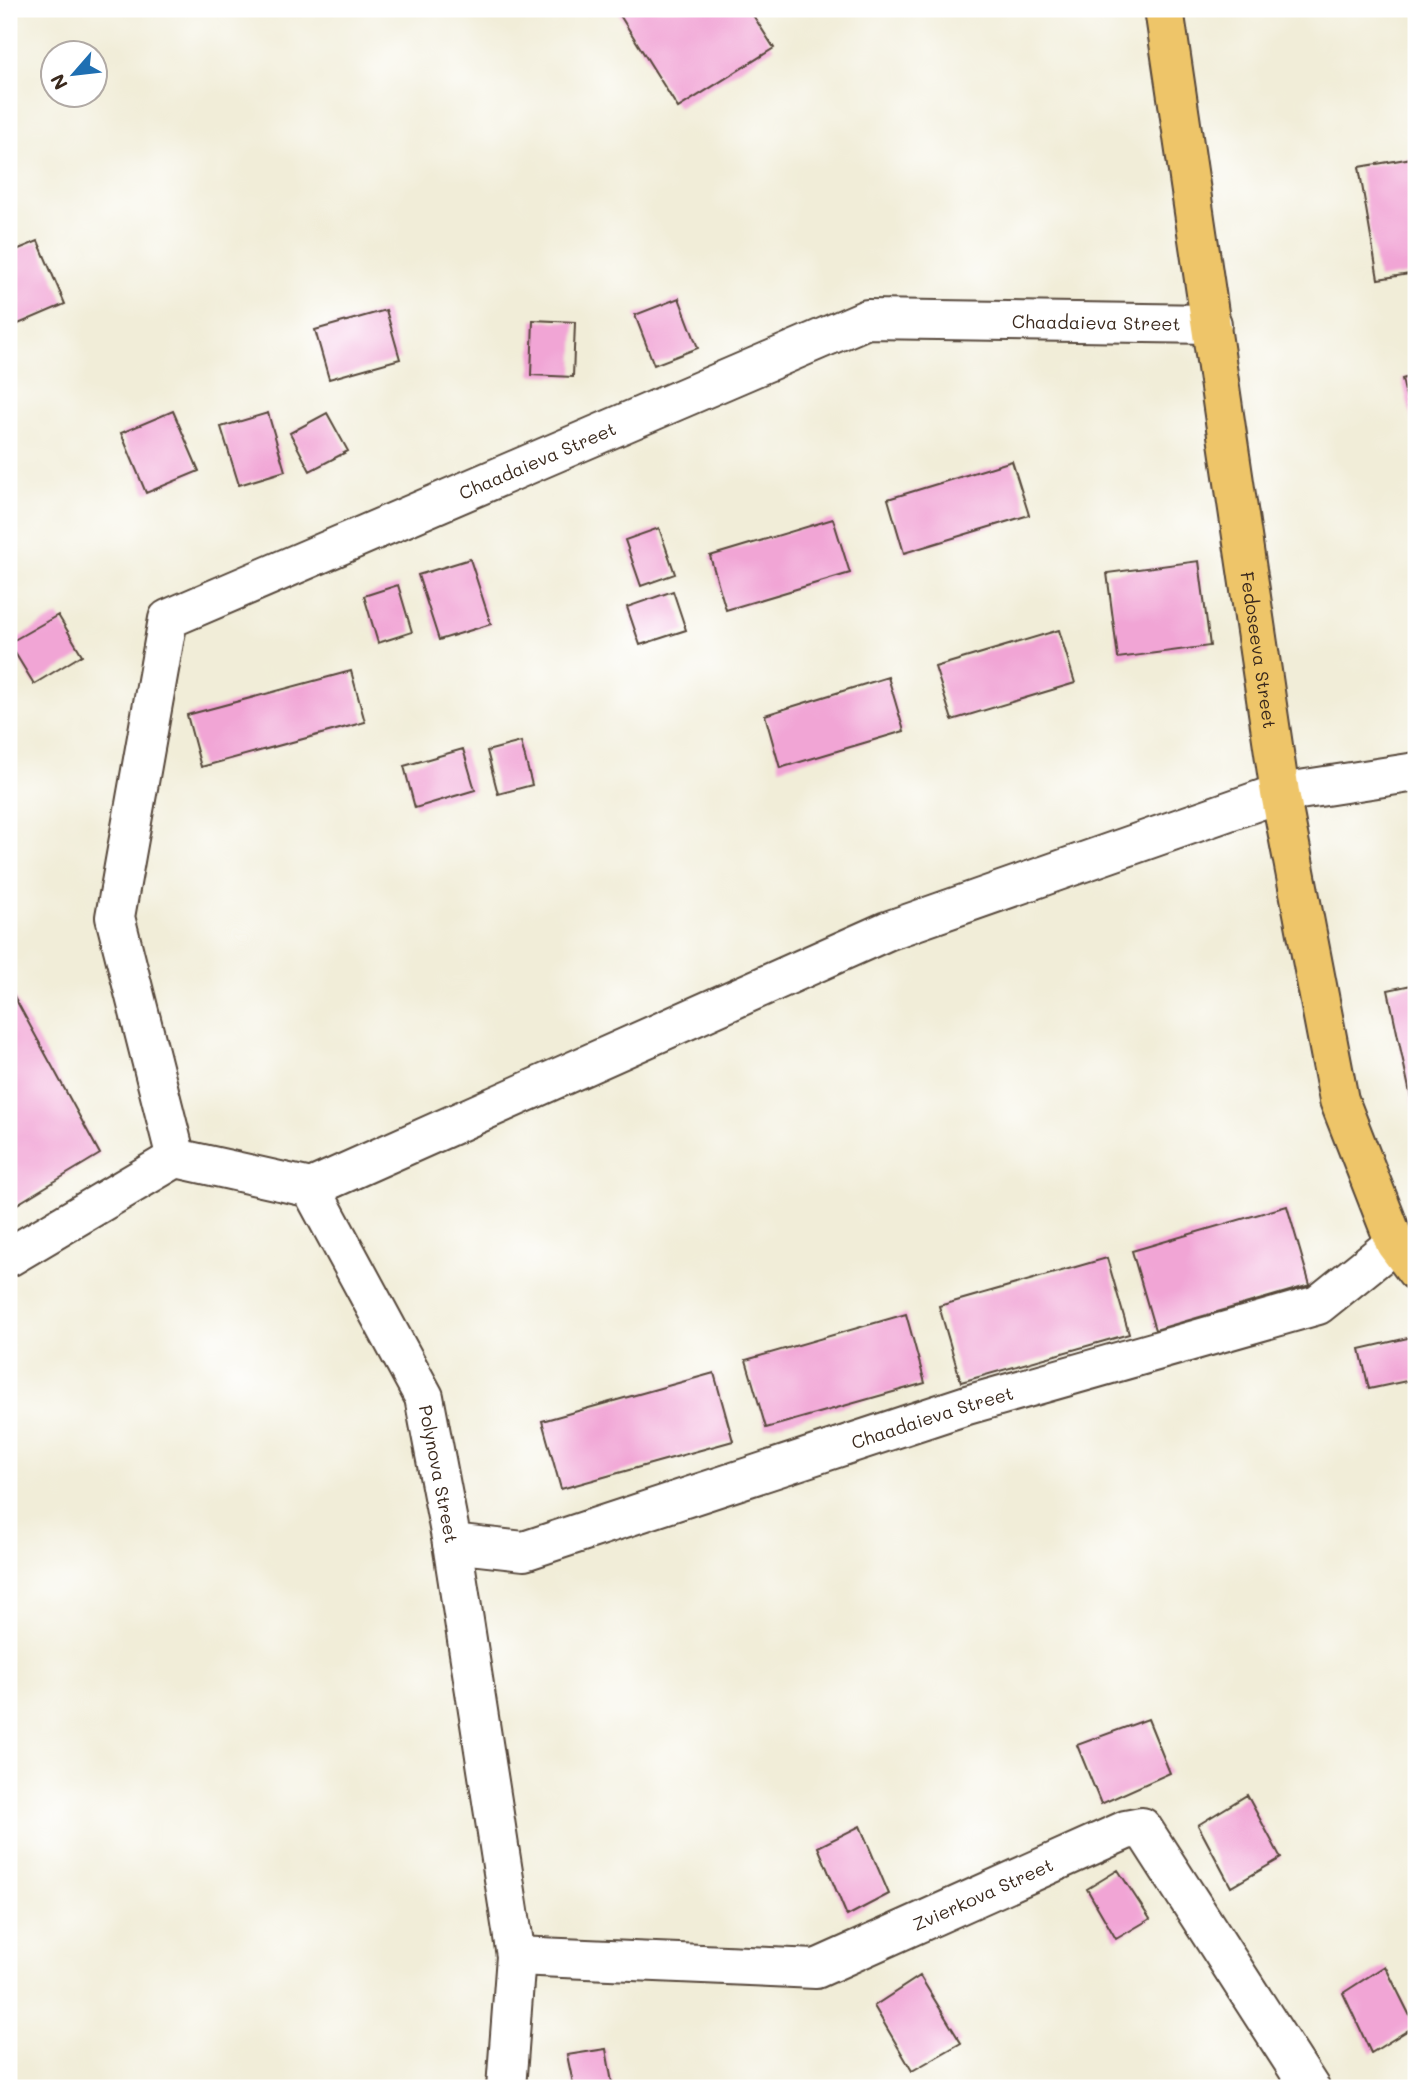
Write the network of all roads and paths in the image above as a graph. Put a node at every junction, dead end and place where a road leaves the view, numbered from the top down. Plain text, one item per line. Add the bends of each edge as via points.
1 (1164, 9) edge
2 (1212, 324) junction
3 (1416, 772) edge
4 (1280, 793) junction
5 (176, 1158) junction
6 (311, 1188) junction
7 (9, 1257) edge
8 (1406, 1257) edge
9 (452, 1543) junction
10 (516, 1956) junction
11 (506, 2088) edge
12 (1310, 2088) edge

1 - 2 main road, Fedoseeva Street
2 - 4 main road, Fedoseeva Street
2 - 5 street, Chaadaieva Street via 867,319 168,619 115,917
3 - 4 street
4 - 6 street via 887,931
4 - 8 main road, Fedoseeva Street via 1339,1100
5 - 6 street
5 - 7 street
6 - 9 street, Polynova Street via 424,1397
8 - 9 street, Chaadaieva Street via 1318,1305 967,1405 524,1551
9 - 10 street, Polynova Street
10 - 11 street, Polynova Street
10 - 12 street, Zvierkova Street via 816,1969 1126,1830 1142,1827

